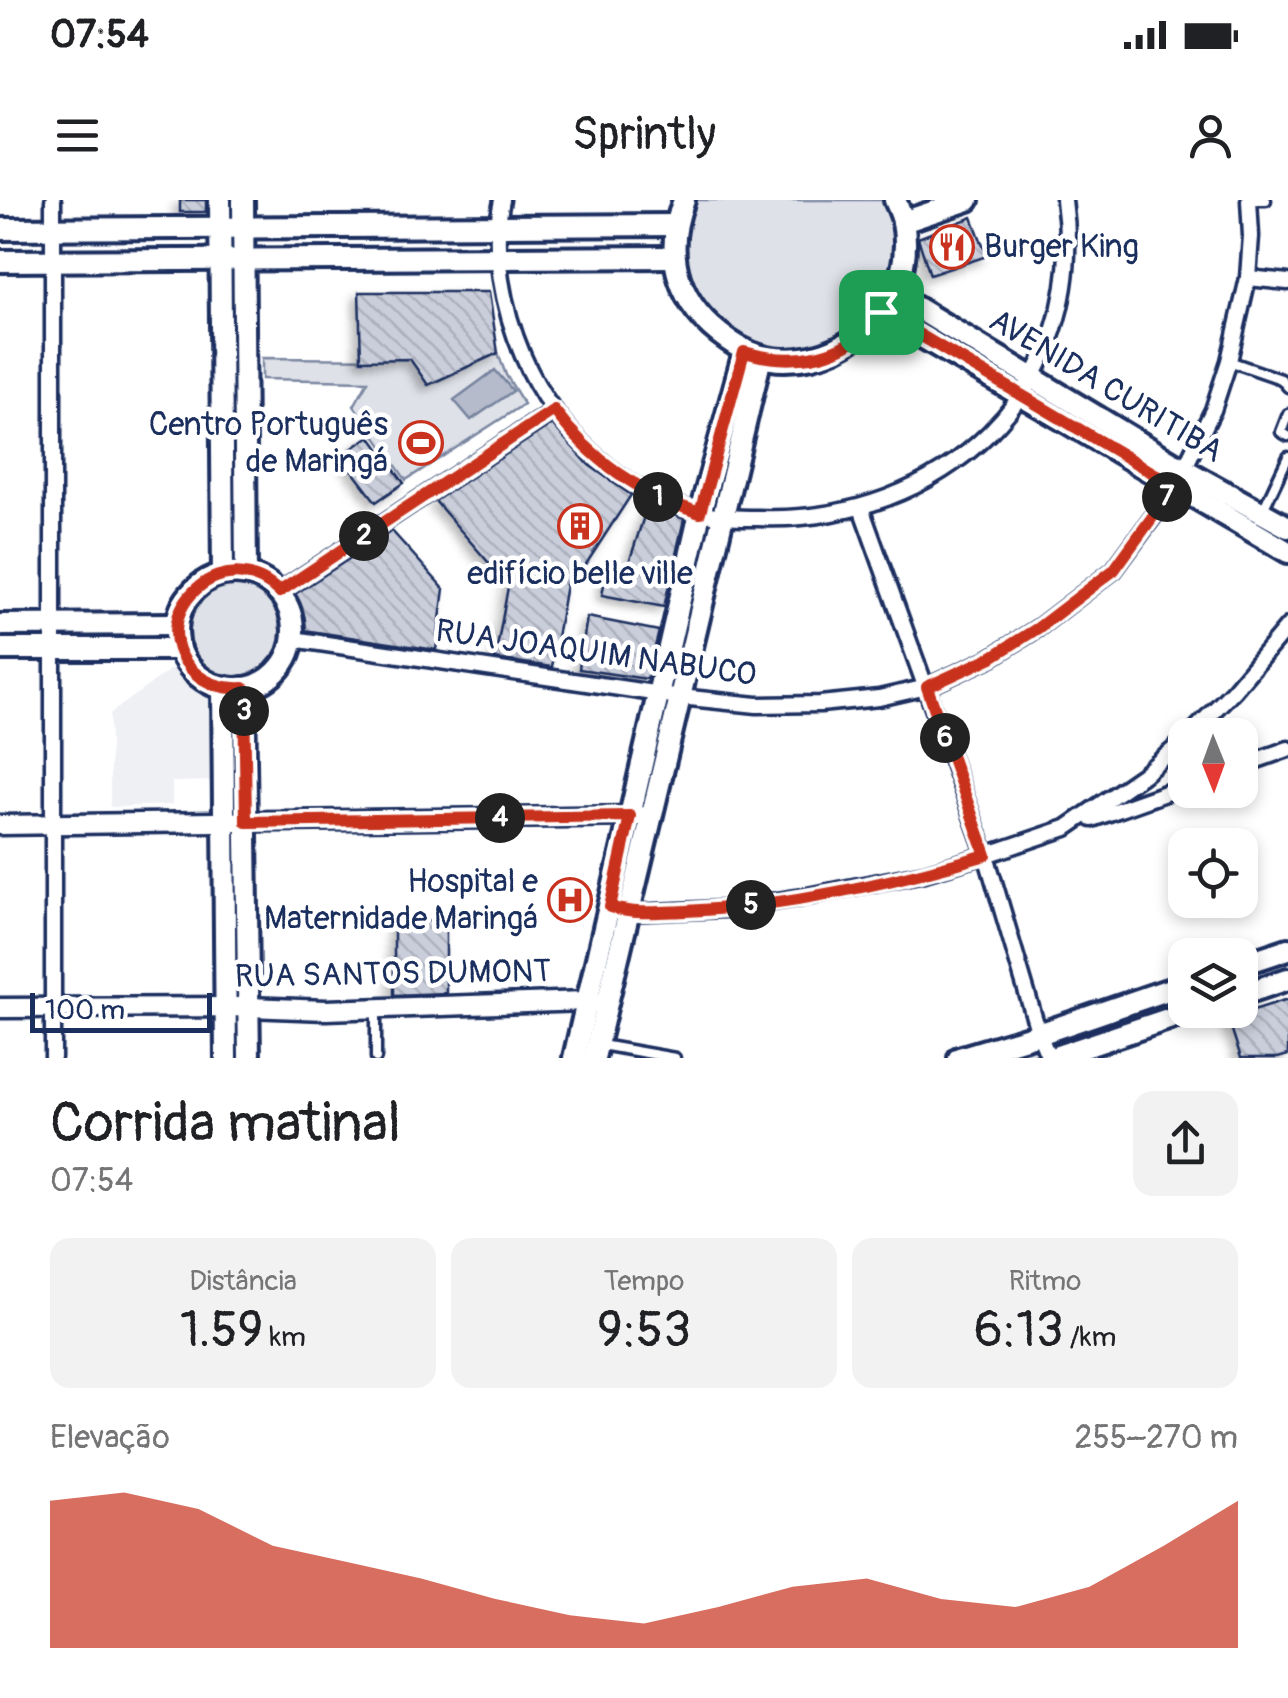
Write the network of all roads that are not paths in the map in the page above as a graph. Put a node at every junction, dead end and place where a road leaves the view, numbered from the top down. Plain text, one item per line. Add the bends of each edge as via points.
1 (52, 200) edge
2 (220, 200) edge
3 (243, 200) edge
4 (502, 200) edge
5 (684, 200) edge
6 (895, 200) edge
7 (968, 200) edge
8 (1064, 200) edge
9 (1249, 200) edge
10 (1266, 200) edge
11 (903, 222) junction
12 (676, 225) junction
13 (498, 226) junction
14 (220, 228) junction
15 (244, 228) junction
16 (0, 229) edge
17 (52, 229) junction
18 (674, 257) junction
19 (500, 258) junction
20 (220, 260) junction
21 (244, 260) junction
22 (0, 261) edge
23 (52, 261) junction
24 (1248, 278) junction
25 (1288, 282) edge
26 (894, 294) junction
27 (881, 312) junction
28 (753, 354) junction
29 (1228, 361) junction
30 (1027, 385) junction
31 (1288, 387) edge
32 (554, 410) junction
33 (1288, 414) edge
34 (1288, 436) edge
35 (1288, 457) edge
36 (1180, 478) junction
37 (861, 508) junction
38 (1262, 512) junction
39 (700, 513) junction
40 (723, 517) junction
41 (1288, 527) edge
42 (1288, 552) edge
43 (223, 574) junction
44 (246, 574) junction
45 (279, 592) junction
46 (178, 624) junction
47 (0, 625) edge
48 (52, 625) junction
49 (1288, 626) edge
50 (293, 638) junction
51 (0, 649) edge
52 (53, 649) junction
53 (180, 649) junction
54 (927, 687) junction
55 (233, 688) junction
56 (658, 692) junction
57 (680, 697) junction
58 (1207, 718) edge
59 (1288, 749) edge
60 (1168, 754) edge
61 (1258, 760) edge
62 (1168, 792) edge
63 (641, 816) junction
64 (224, 822) junction
65 (246, 822) junction
66 (52, 824) junction
67 (0, 825) edge
68 (1066, 828) junction
69 (986, 855) junction
70 (620, 910) junction
71 (1288, 948) edge
72 (1258, 959) edge
73 (1288, 979) edge
74 (1258, 989) edge
75 (1168, 990) edge
76 (597, 1003) junction
77 (226, 1007) junction
78 (248, 1007) junction
79 (0, 1008) edge
80 (53, 1008) junction
81 (376, 1009) junction
82 (1168, 1019) edge
83 (1038, 1034) junction
84 (596, 1051) edge
85 (53, 1058) edge
86 (226, 1058) edge
87 (249, 1058) edge
88 (376, 1058) edge
89 (574, 1058) edge
90 (676, 1058) edge
91 (959, 1058) edge
92 (1050, 1058) edge

1 - 17 street
2 - 14 main road
3 - 15 main road
4 - 13 street
5 - 12 main road
6 - 11 main road
7 - 11 main road
8 - 30 street via 1063,296
9 - 10 lane
9 - 24 street, RUA JOAQUIM NABUCO
11 - 26 main road via 904,260
12 - 13 main road
12 - 18 main road
13 - 15 main road
13 - 19 street
14 - 15 main road
14 - 17 main road
14 - 20 main road
15 - 21 main road
16 - 17 main road
17 - 23 street
18 - 19 main road
18 - 28 main road via 688,300 706,325
19 - 21 main road
19 - 32 street via 515,338
20 - 21 main road
20 - 23 main road
20 - 43 main road
21 - 44 main road
22 - 23 main road
23 - 48 street
24 - 25 street
24 - 29 street, RUA JOAQUIM NABUCO
26 - 27 main road
26 - 30 main road, AVENIDA CURITIBA
27 - 28 main road via 858,337 824,355 785,360
27 - 30 main road, AVENIDA CURITIBA
28 - 39 main road
28 - 40 main road
29 - 31 lane
29 - 36 street, RUA JOAQUIM NABUCO
30 - 36 main road, AVENIDA CURITIBA
30 - 37 street via 987,435 942,472
32 - 39 street via 609,468 646,492
32 - 45 street
33 - 34 lane via 1282,432
35 - 38 lane
36 - 38 main road, AVENIDA CURITIBA
36 - 42 main road, AVENIDA CURITIBA
36 - 54 street, RUA JOAQUIM NABUCO via 1114,570 1007,648
37 - 40 street via 820,517
37 - 54 street
38 - 41 main road, AVENIDA CURITIBA
39 - 40 street
39 - 56 main road
40 - 57 main road
43 - 44 main road
43 - 46 main road via 196,588
44 - 45 main road
45 - 50 main road via 291,614
46 - 48 main road
46 - 53 main road
47 - 48 main road
48 - 52 street
49 - 58 street
50 - 55 main road via 277,671
50 - 56 street, RUA JOAQUIM NABUCO
51 - 52 main road
52 - 53 main road
52 - 66 street
53 - 55 main road via 196,674
54 - 57 street, RUA JOAQUIM NABUCO via 820,704
54 - 69 street
55 - 64 main road
55 - 65 main road
56 - 57 street, RUA JOAQUIM NABUCO
56 - 63 main road
57 - 63 main road
59 - 61 street
60 - 68 street
62 - 68 street
63 - 65 street
63 - 70 main road
64 - 65 street
64 - 66 street
64 - 77 main road
65 - 78 main road
66 - 67 street
66 - 80 street
68 - 69 street
69 - 70 street via 925,873 725,909
69 - 83 street
70 - 76 main road
71 - 72 main road
73 - 74 main road
75 - 83 main road
76 - 81 street, RUA SANTOS DUMONT
76 - 84 main road
76 - 89 main road
77 - 78 street, RUA SANTOS DUMONT
77 - 80 street, RUA SANTOS DUMONT
77 - 86 main road
78 - 81 street, RUA SANTOS DUMONT
78 - 87 main road
79 - 80 street, RUA SANTOS DUMONT
80 - 85 street
81 - 88 lane
82 - 92 main road
83 - 91 main road
83 - 92 street
84 - 90 lane

